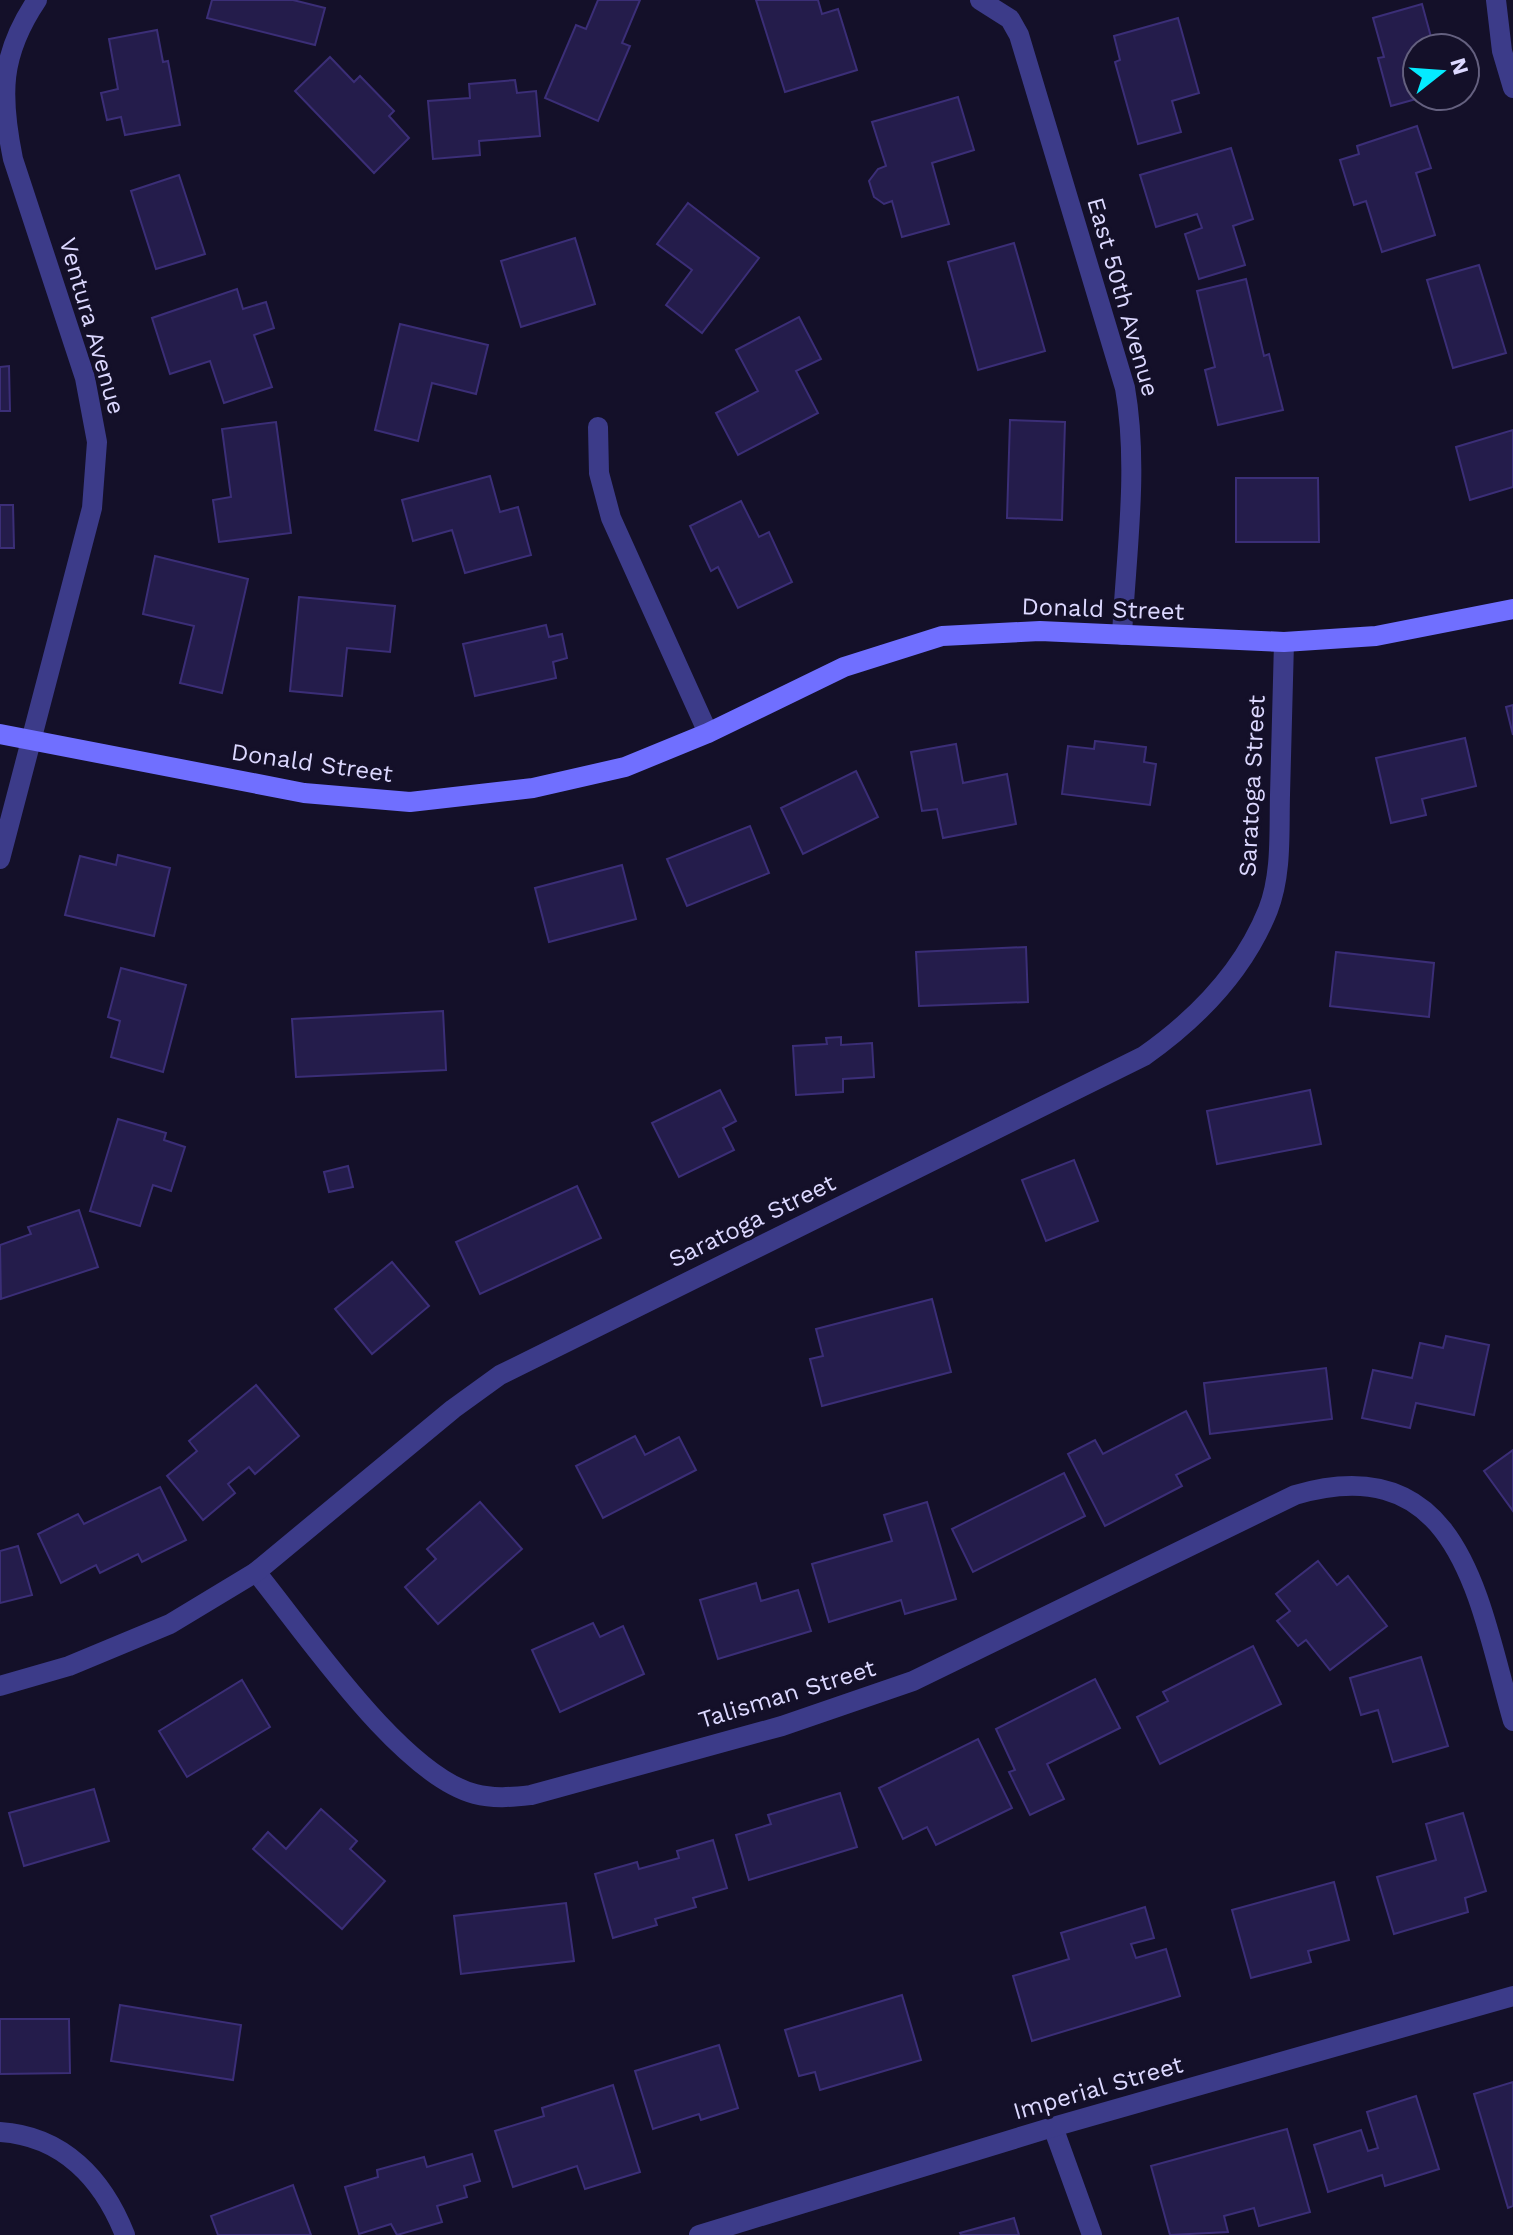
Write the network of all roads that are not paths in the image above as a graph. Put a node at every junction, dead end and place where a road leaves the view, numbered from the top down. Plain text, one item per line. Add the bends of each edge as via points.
1 (37, 0) edge
2 (980, 0) edge
3 (1496, 0) edge
4 (1513, 88) edge
5 (598, 427) dead end
6 (1513, 609) edge
7 (1122, 635) junction
8 (1284, 642) junction
9 (708, 733) junction
10 (0, 734) edge
11 (29, 740) junction
12 (0, 859) edge
13 (256, 1572) junction
14 (0, 1686) edge
15 (1513, 1721) edge
16 (1513, 1996) edge
17 (1053, 2127) junction
18 (0, 2132) edge
19 (125, 2235) edge
20 (699, 2235) edge
21 (1092, 2235) edge

1 - 11 street, Ventura Avenue via 9,51 2,85 6,123 85,378 97,442 92,508
2 - 7 street, East 50th Avenue via 1010,19 1019,35 1125,388 1130,484
3 - 4 street
5 - 9 street via 599,473 611,518
6 - 8 street, Donald Street via 1376,636
7 - 8 street, Donald Street
7 - 9 street, Donald Street via 1040,631 942,636 844,667
8 - 13 street, Saratoga Street via 1278,866 1269,907 1246,955 1182,1029 1144,1056 500,1375
9 - 11 street, Donald Street via 610,770 533,788 410,802 304,793
10 - 11 street, Donald Street
11 - 12 street, Ventura Avenue
13 - 14 street, Saratoga Street via 170,1624 69,1666
13 - 15 street, Talisman Street via 412,1756 445,1781 474,1794 505,1798 782,1726 913,1681 1295,1495 1326,1486 1358,1486 1416,1506 1442,1526 1458,1548 1470,1572
16 - 17 street, Imperial Street
17 - 20 street, Imperial Street
17 - 21 street
18 - 19 street via 60,2149 92,2174

